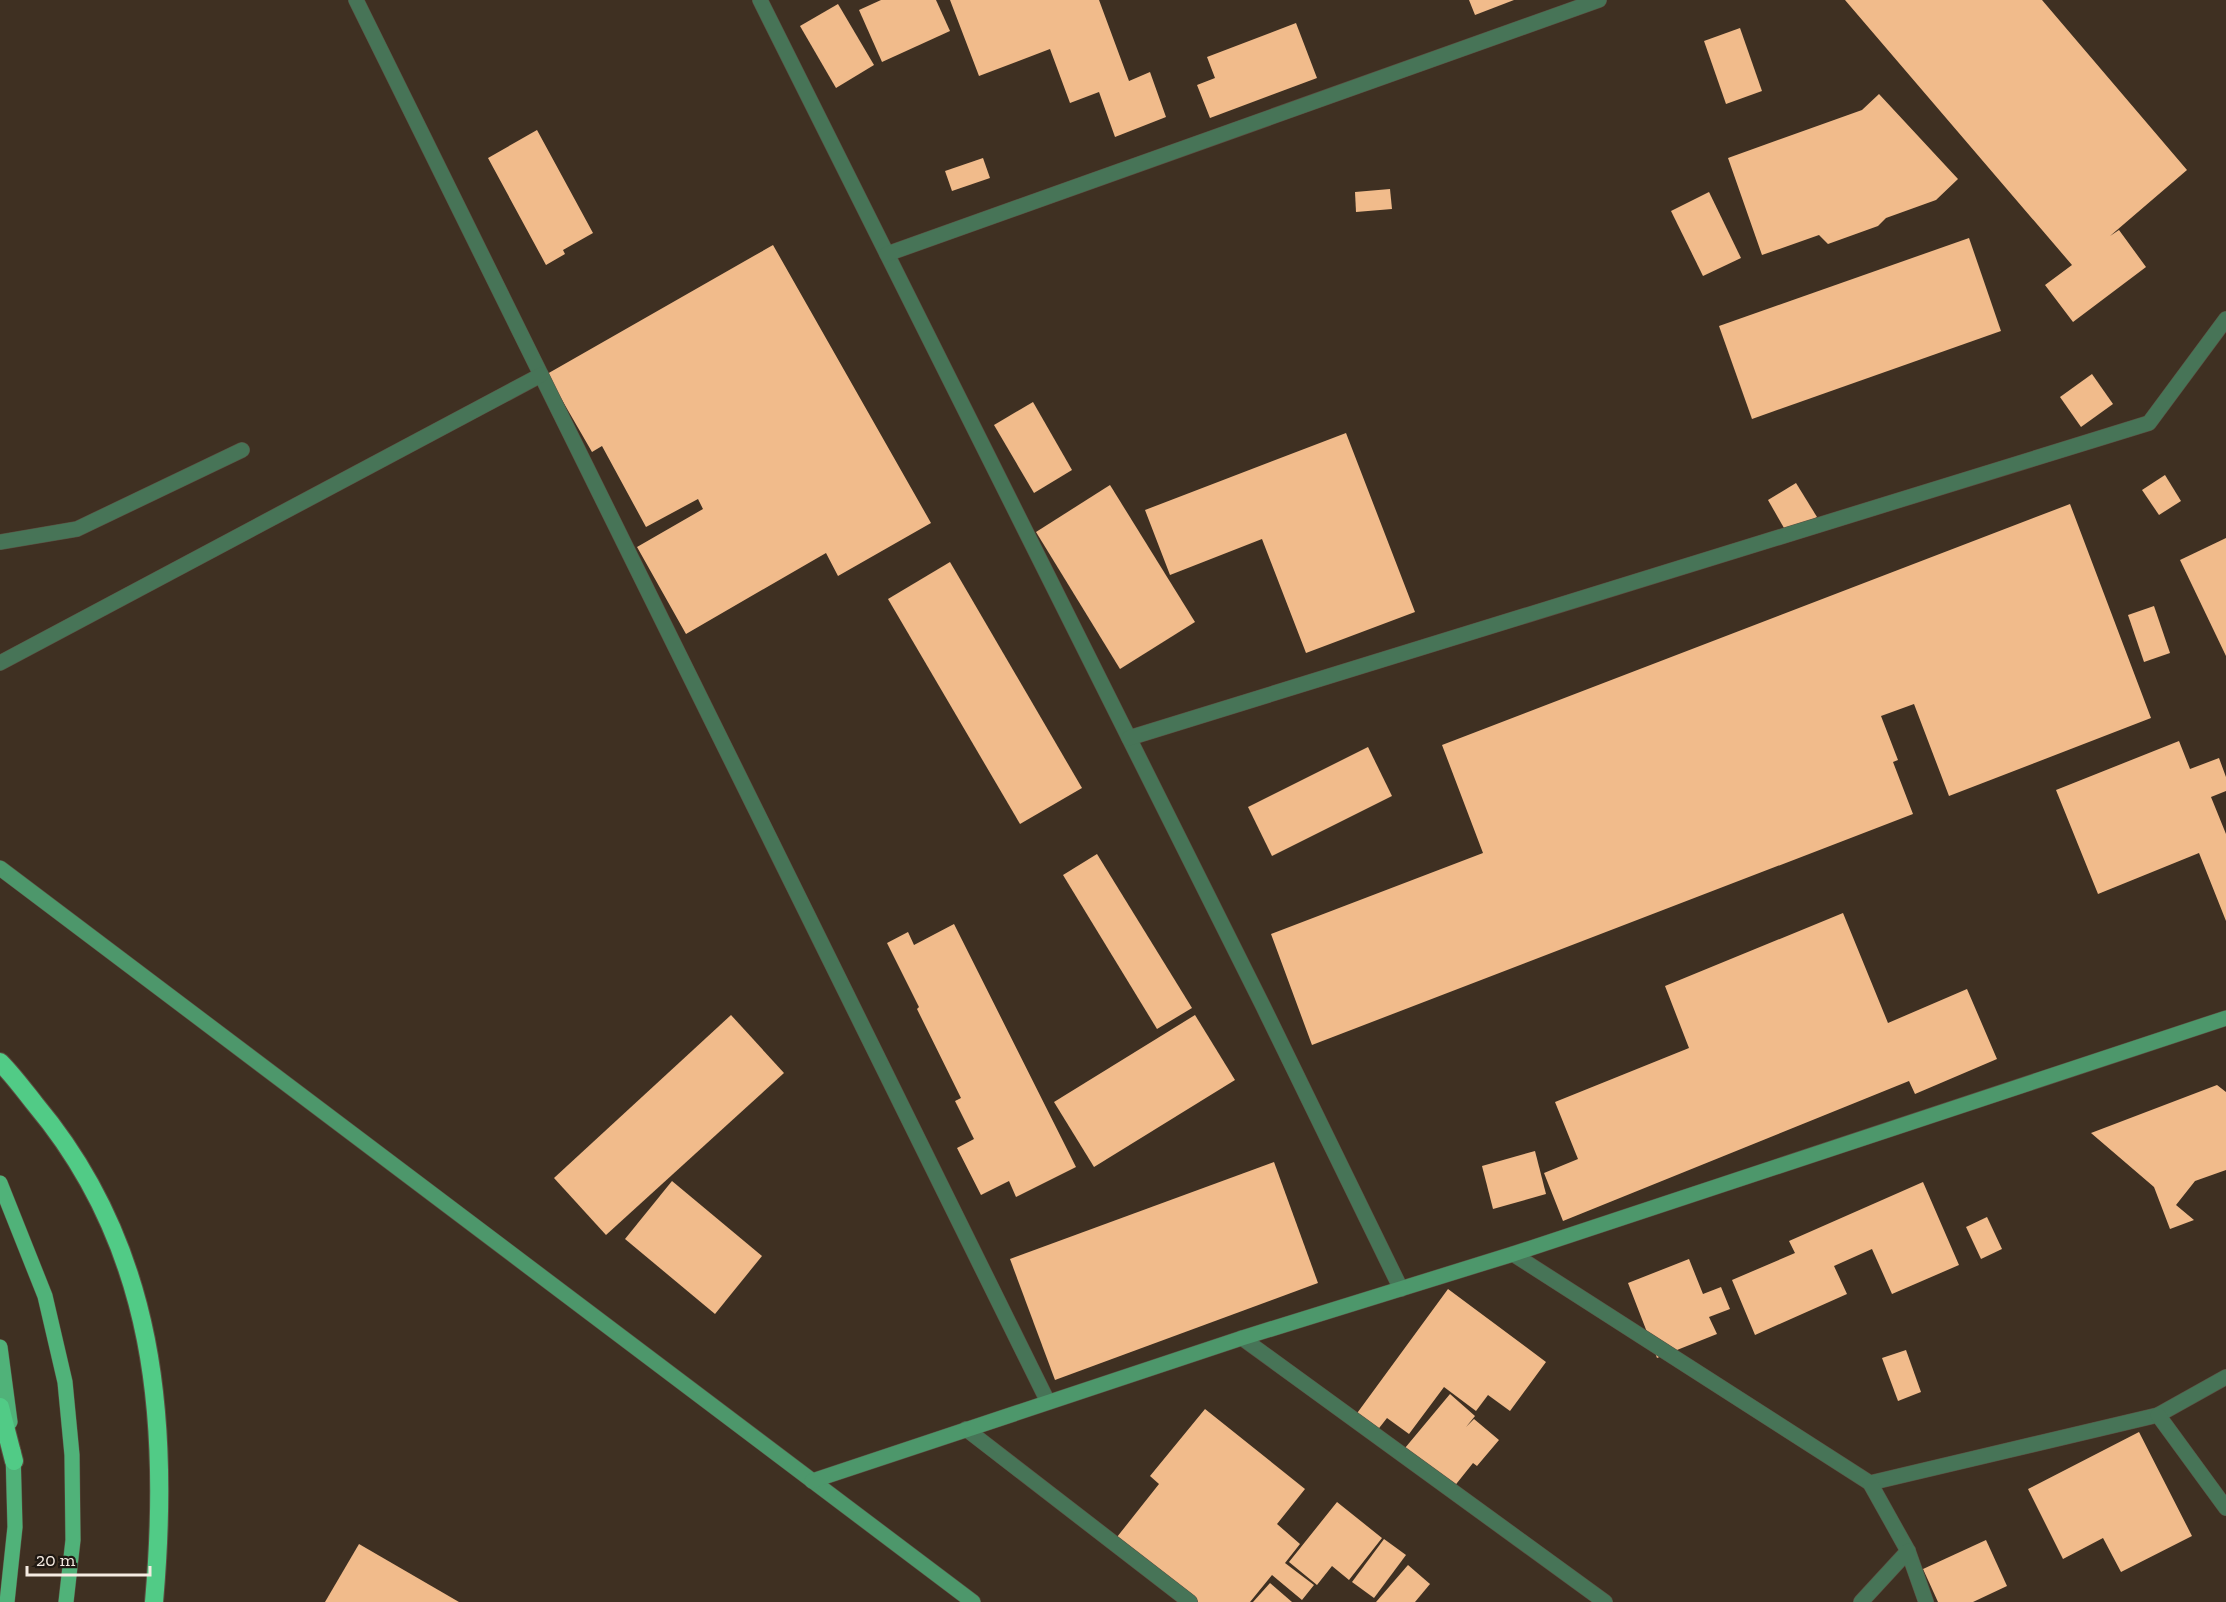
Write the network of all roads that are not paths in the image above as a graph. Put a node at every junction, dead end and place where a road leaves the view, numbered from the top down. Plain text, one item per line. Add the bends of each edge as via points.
1 (356, 0) edge
2 (760, 0) edge
3 (1599, 0) edge
4 (887, 254) junction
5 (2226, 320) edge
6 (541, 375) junction
7 (242, 450) dead end
8 (0, 542) edge
9 (0, 663) edge
10 (1129, 738) junction
11 (0, 868) edge
12 (2226, 1018) edge
13 (0, 1062) edge
14 (0, 1183) edge
15 (1513, 1254) junction
16 (1401, 1289) junction
17 (1242, 1338) junction
18 (0, 1347) edge
19 (2226, 1377) edge
20 (1048, 1402) junction
21 (0, 1407) edge
22 (2157, 1415) junction
23 (966, 1429) junction
24 (14, 1461) junction
25 (812, 1481) junction
26 (1870, 1483) junction
27 (2226, 1508) edge
28 (1908, 1551) junction
29 (7, 1602) edge
30 (66, 1602) edge
31 (154, 1602) edge
32 (973, 1602) edge
33 (1190, 1602) edge
34 (1605, 1602) edge
35 (1861, 1602) edge
36 (1926, 1602) edge

1 - 6 street
2 - 4 street
3 - 4 street
4 - 10 street
5 - 10 street via 2149,423
6 - 9 street
6 - 20 street
7 - 8 street via 77,529
10 - 16 street
11 - 25 street
12 - 15 street
13 - 31 highway via 61,1134 95,1192 128,1265 147,1339 159,1434 160,1532
14 - 30 main road via 45,1296 65,1382 72,1455 72,1529
15 - 16 street
15 - 26 street
16 - 17 street
17 - 20 street
17 - 34 street
18 - 24 main road
19 - 22 street
20 - 23 street
21 - 24 highway
22 - 26 street
22 - 27 street
23 - 25 street
23 - 33 street
24 - 29 main road via 15,1527
25 - 32 street
26 - 28 street
28 - 35 street
28 - 36 street

